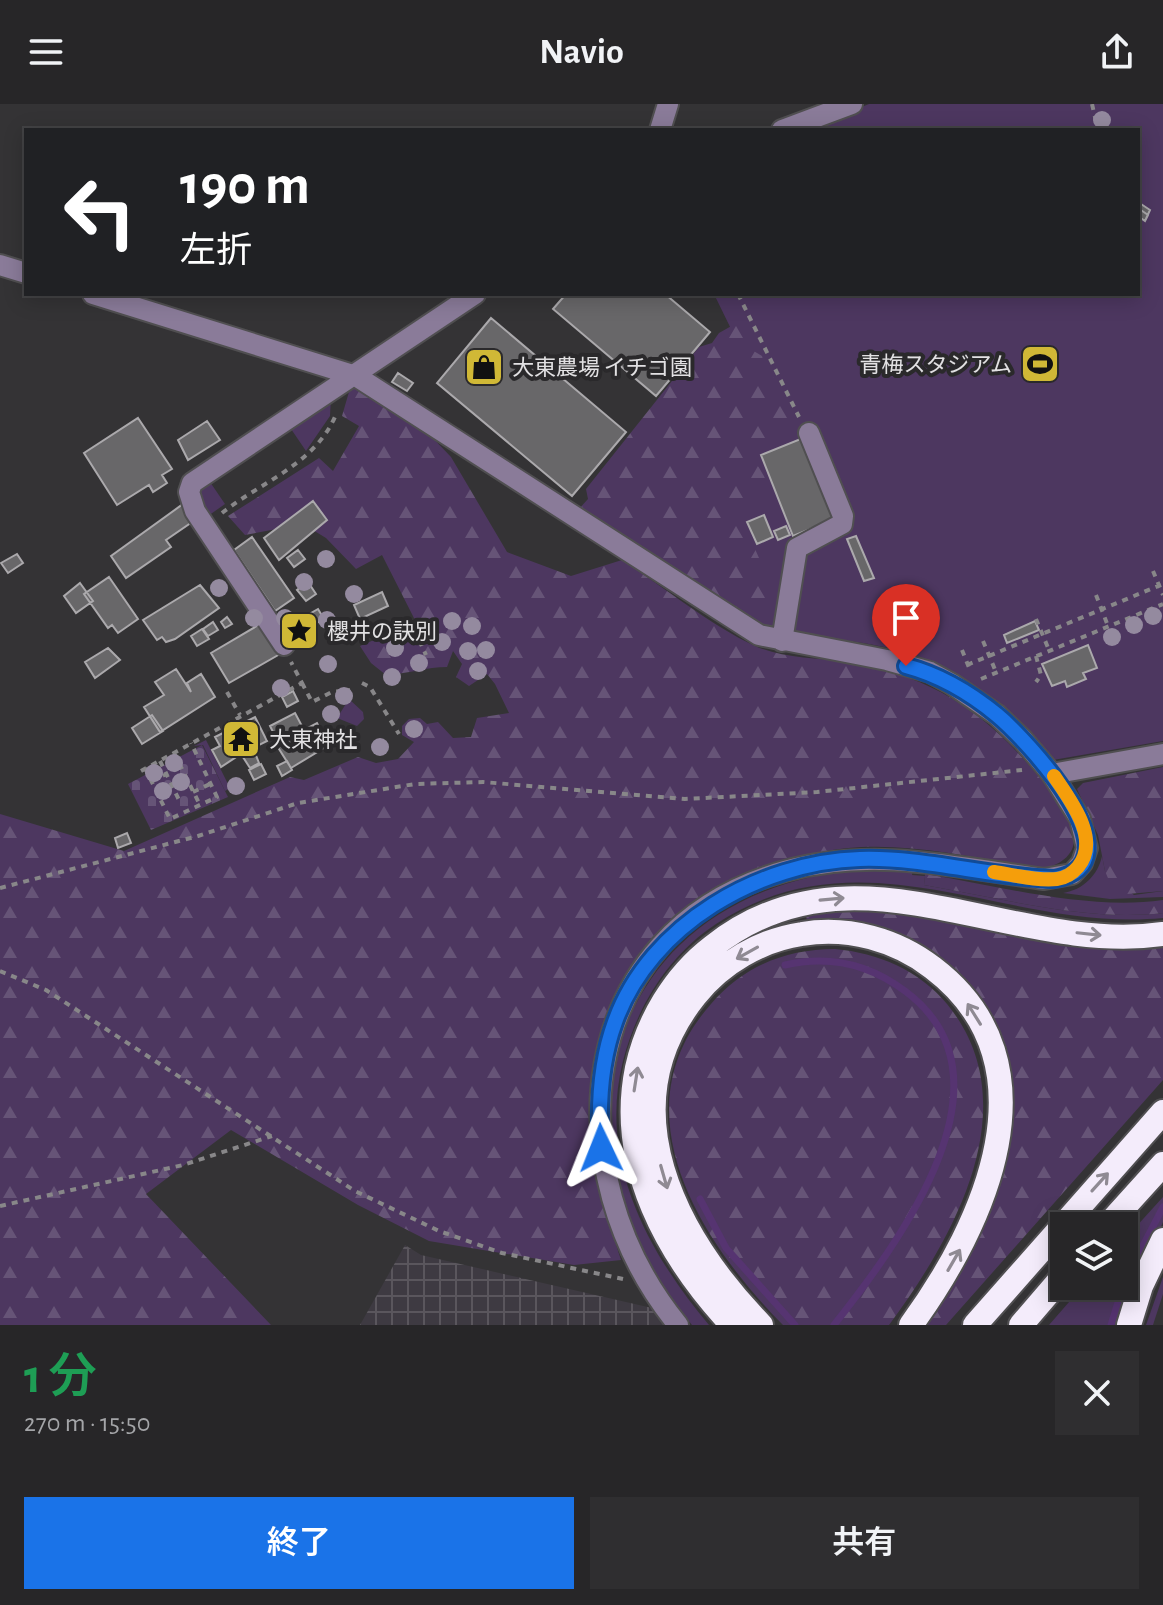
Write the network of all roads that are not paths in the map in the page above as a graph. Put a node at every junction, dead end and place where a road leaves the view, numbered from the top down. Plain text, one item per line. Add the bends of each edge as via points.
1 (668, 104) edge
2 (852, 104) edge
3 (661, 128) edge
4 (787, 128) edge
5 (0, 265) edge
6 (24, 272) edge
7 (99, 296) edge
8 (472, 296) edge
9 (356, 376) junction
10 (809, 433) road end
11 (782, 641) junction
12 (284, 645) dead end
13 (1163, 754) edge
14 (1052, 774) junction
15 (1163, 934) edge
16 (1163, 1112) edge
17 (1163, 1164) edge
18 (1120, 1212) edge
19 (1163, 1240) edge
20 (1050, 1291) edge
21 (678, 1325) edge
22 (732, 1325) edge
23 (761, 1325) edge
24 (911, 1325) edge
25 (975, 1325) edge
26 (1021, 1325) edge
27 (1129, 1325) edge

1 - 3 street
2 - 4 street
5 - 6 street
7 - 9 street
8 - 9 street
9 - 11 street via 744,628
9 - 12 street via 192,483 190,501
10 - 11 street via 842,524 797,548
11 - 14 street via 930,672 997,715
13 - 14 street
14 - 21 street via 1074,806 1085,837 1086,856 1072,874 1044,879 886,859 808,866 734,893 682,929 651,961 615,1021 604,1060 601,1148 628,1245
22 -> 15 highway via 665,1235 642,1179 633,1131 636,1077 649,1030 677,983 703,954 762,916 843,898 930,904 1092,935
25 -> 16 highway
17 - 18 highway
19 - 27 highway
20 - 26 highway
24 -> 23 highway via 963,1244 987,1189 1000,1129 997,1070 979,1020 939,972 886,942 825,932 764,944 712,978 675,1027 656,1085 657,1146 676,1210 718,1277

